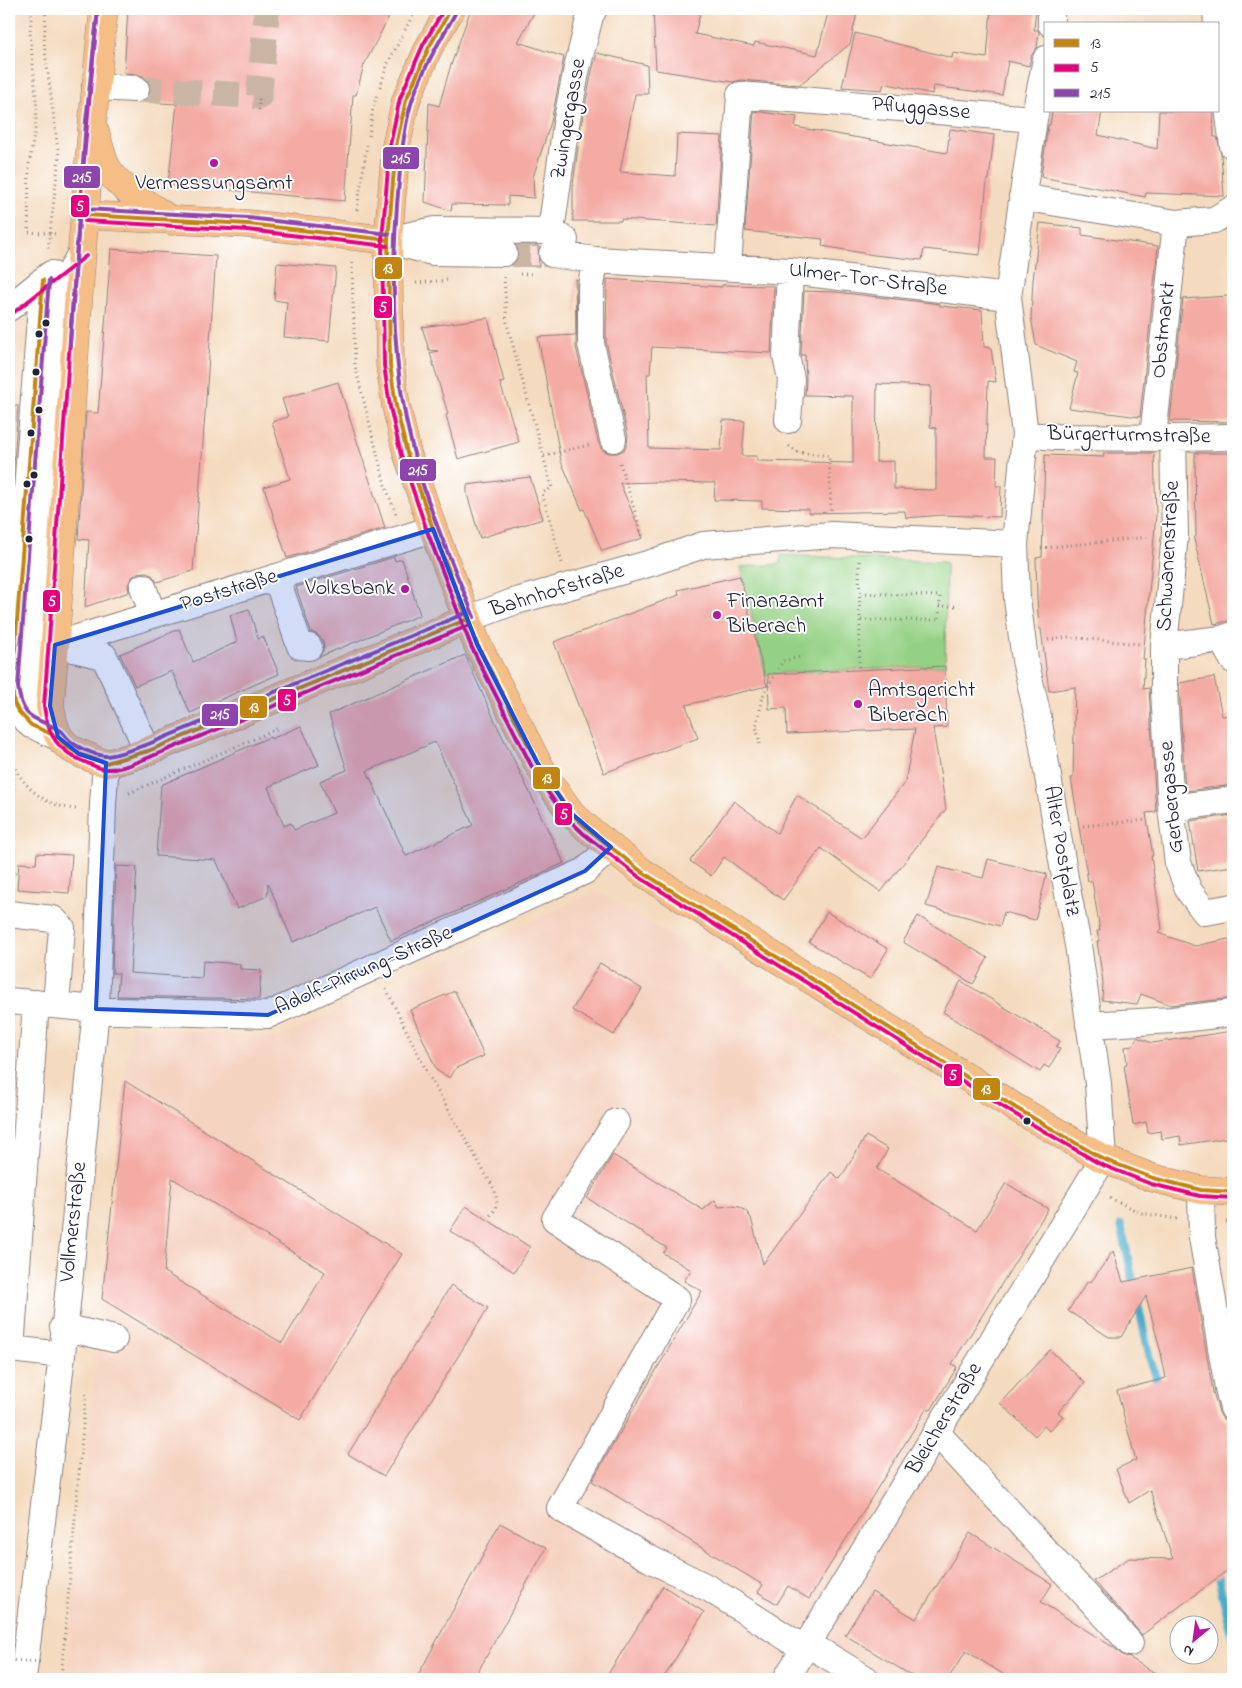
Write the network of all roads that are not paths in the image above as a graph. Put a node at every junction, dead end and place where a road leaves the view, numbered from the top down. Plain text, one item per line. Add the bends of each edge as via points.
1 (104, 9) edge
2 (451, 9) edge
3 (594, 9) edge
4 (1051, 9) edge
5 (1216, 9) edge
6 (1233, 20) edge
7 (1051, 22) edge
8 (1217, 22) edge
9 (1220, 22) edge
10 (1220, 47) edge
11 (1044, 69) edge
12 (95, 87) junction
13 (136, 89) tunnel mouth
14 (1034, 119) junction
15 (92, 121) junction
16 (1233, 146) edge
17 (1022, 197) junction
18 (1233, 209) edge
19 (84, 215) junction
20 (172, 220) junction
21 (1176, 222) junction
22 (388, 240) junction
23 (552, 243) junction
24 (82, 251) junction
25 (595, 260) junction
26 (504, 264) tunnel mouth
27 (728, 266) junction
28 (790, 271) junction
29 (42, 280) junction
30 (1008, 296) junction
31 (9, 308) edge
32 (788, 420) road end
33 (1025, 434) junction
34 (1233, 437) edge
35 (1163, 438) junction
36 (612, 439) road end
37 (432, 529) junction
38 (1015, 544) junction
39 (282, 575) junction
40 (143, 587) dead end
41 (153, 615) junction
42 (468, 619) junction
43 (55, 645) junction
44 (1229, 645) edge
45 (1164, 646) junction
46 (308, 647) dead end
47 (11, 683) edge
48 (31, 724) junction
49 (62, 742) junction
50 (148, 751) junction
51 (106, 763) junction
52 (1233, 800) edge
53 (1171, 812) junction
54 (611, 847) junction
55 (1233, 907) edge
56 (9, 914) edge
57 (9, 1001) edge
58 (46, 1004) junction
59 (96, 1008) junction
60 (1233, 1013) edge
61 (1089, 1025) junction
62 (616, 1122) dead end
63 (1103, 1159) junction
64 (1201, 1190) junction
65 (1233, 1192) edge
66 (63, 1327) junction
67 (114, 1339) dead end
68 (62, 1355) junction
69 (10, 1356) edge
70 (1233, 1408) edge
71 (937, 1433) junction
72 (1130, 1643) dead end
73 (799, 1658) edge
74 (24, 1679) edge
75 (866, 1679) edge

1 - 12 main road
2 - 22 main road via 429,47 406,100 396,146
3 - 23 street, Zwingergasse via 577,68 566,124
4 - 7 street
5 - 8 street
6 - 9 street
10 - 16 street
11 - 14 street
12 - 13 street
12 - 15 main road
14 - 17 street
14 - 27 street, Pfluggasse via 740,95
15 - 19 main road
15 - 20 main road via 107,166 117,180
17 - 21 street
17 - 30 street
18 - 21 street via 1214,220
19 - 20 main road
19 - 24 main road
20 - 22 main road via 248,224
21 - 35 street, Obstmarkt
22 - 23 street via 436,230
22 - 26 street via 432,252
22 - 37 main road via 390,366 396,406
23 - 25 street
24 - 29 street
24 - 43 main road
24 - 48 street via 64,284
25 - 27 street, Ulmer-Tor-Straße
25 - 36 street via 591,286 591,344
27 - 28 street, Ulmer-Tor-Straße
28 - 30 street, Ulmer-Tor-Straße
28 - 32 street via 786,356 790,379
29 - 31 street
29 - 47 street
30 - 33 street, Bürgerturmstraße
33 - 35 street, Bürgerturmstraße
33 - 38 street, Bürgerturmstraße
34 - 35 street, Bürgerturmstraße
35 - 45 street, Schwanenstraße via 1175,535
37 - 39 street, Poststraße
37 - 42 main road
38 - 42 street, Bahnhofstraße via 832,535 797,549 704,545 513,602
38 - 61 street, Alter Postplatz via 1022,642 1058,829
39 - 41 street, Poststraße
39 - 46 street via 300,646
40 - 41 street
41 - 43 street, Poststraße
42 - 50 main road, Bahnhofstraße
42 - 54 main road via 477,644 552,787 571,813
43 - 49 main road via 50,706 52,720
43 - 50 street via 104,656
44 - 45 street, Schwanenstraße
45 - 53 street, Gerbergasse
47 - 48 street via 14,703
48 - 49 street
49 - 51 main road via 79,754
50 - 51 main road, Bahnhofstraße
51 - 59 street, Vollmerstraße
52 - 53 street
53 - 55 street, Gerbergasse via 1178,863 1189,891 1205,912
54 - 59 street, Adolf-Pirrung-Straße via 585,870 268,1014
54 - 63 main road via 642,872 773,956
56 - 58 street via 53,919 62,928
57 - 58 street, Adolf-Pirrung-Straße
58 - 59 street, Adolf-Pirrung-Straße
58 - 69 street
59 - 66 street, Vollmerstraße
60 - 61 street
61 - 63 street, Alter Postplatz via 1098,1084
62 - 73 street via 555,1219 677,1299 560,1508 710,1590
63 - 64 main road via 1153,1178
63 - 71 street, Bleicherstraße
64 - 65 main road
64 - 70 street via 1202,1237
66 - 67 street
66 - 68 street, Vollmerstraße
68 - 69 street
68 - 74 street, Vollmerstraße
71 - 72 street
71 - 73 street, Bleicherstraße
73 - 75 street

